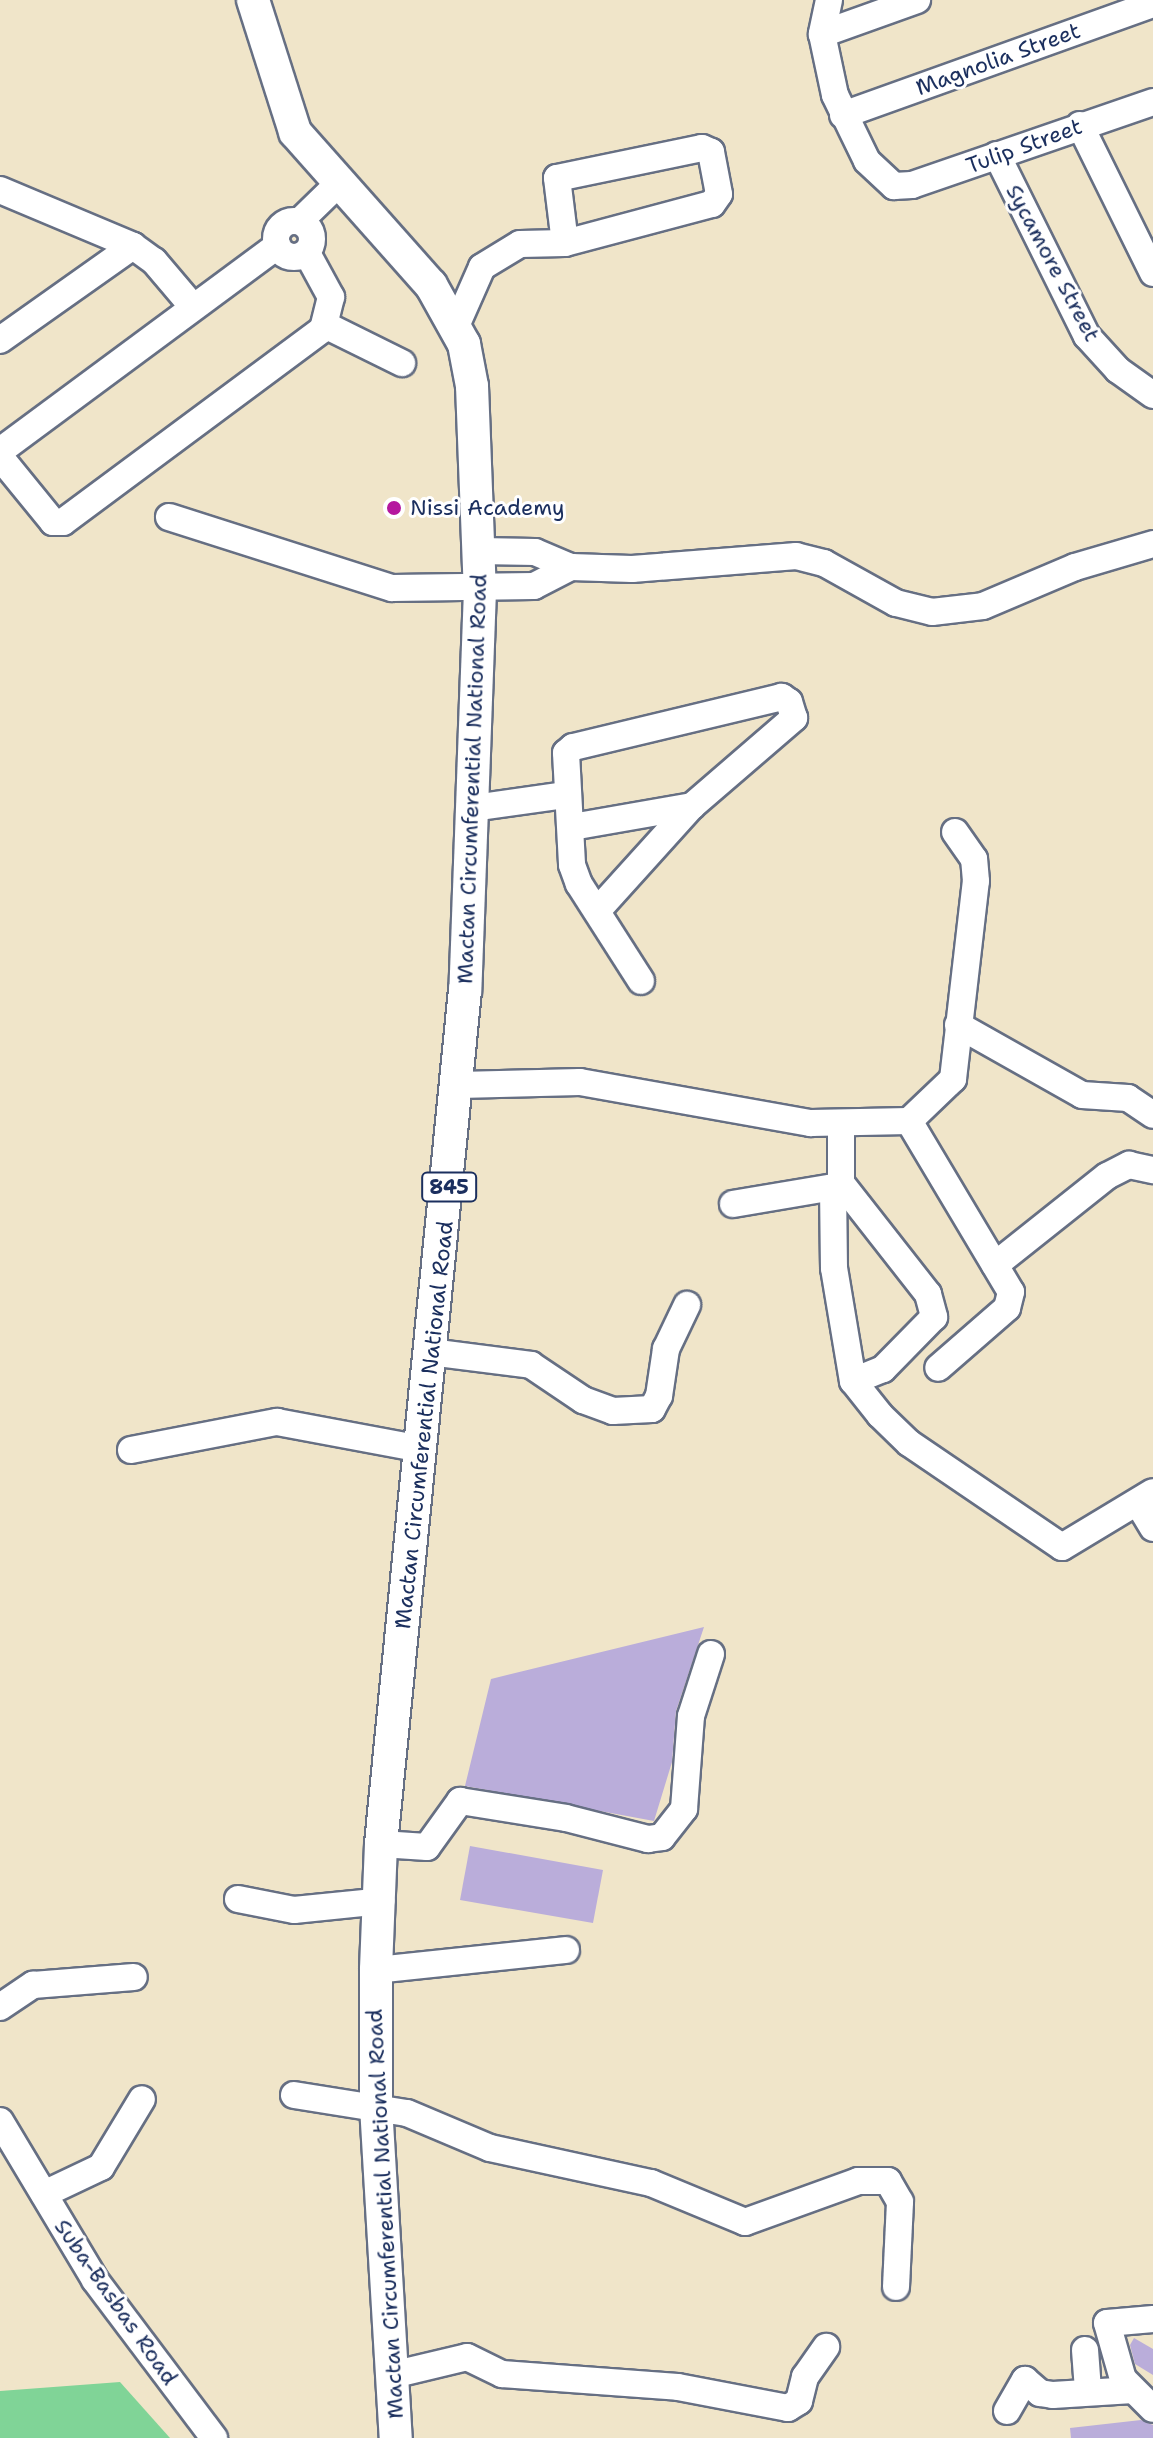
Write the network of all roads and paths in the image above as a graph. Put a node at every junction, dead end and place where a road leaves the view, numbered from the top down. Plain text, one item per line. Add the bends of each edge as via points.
1 (253, 0) edge
2 (829, 0) edge
3 (917, 0) edge
4 (1153, 4) edge
5 (822, 34) junction
6 (1153, 102) edge
7 (843, 115) junction
8 (1080, 125) junction
9 (997, 155) junction
10 (343, 189) junction
11 (0, 190) edge
12 (306, 235) junction
13 (565, 243) junction
14 (133, 246) junction
15 (1153, 273) edge
16 (193, 307) junction
17 (325, 325) junction
18 (456, 326) junction
19 (2, 332) edge
20 (402, 363) dead end
21 (1153, 395) edge
22 (0, 454) edge
23 (169, 517) dead end
24 (1153, 544) edge
25 (480, 551) junction
26 (571, 567) junction
27 (480, 590) junction
28 (566, 795) junction
29 (692, 806) junction
30 (473, 808) junction
31 (572, 827) junction
32 (955, 832) dead end
33 (597, 911) junction
34 (641, 981) dead end
35 (958, 1025) junction
36 (459, 1085) junction
37 (1153, 1115) edge
38 (909, 1121) junction
39 (841, 1127) junction
40 (1153, 1170) edge
41 (837, 1185) junction
42 (733, 1204) dead end
43 (995, 1265) junction
44 (687, 1305) dead end
45 (430, 1352) junction
46 (938, 1368) dead end
47 (853, 1381) junction
48 (421, 1449) junction
49 (131, 1450) dead end
50 (1145, 1497) edge
51 (1153, 1528) edge
52 (711, 1654) dead end
53 (381, 1844) junction
54 (238, 1899) dead end
55 (382, 1901) junction
56 (566, 1950) dead end
57 (376, 1970) junction
58 (134, 1977) dead end
59 (0, 2007) edge
60 (294, 2095) dead end
61 (142, 2099) dead end
62 (376, 2106) junction
63 (0, 2121) edge
64 (44, 2194) junction
65 (896, 2287) dead end
66 (1153, 2319) edge
67 (826, 2347) dead end
68 (1085, 2350) dead end
69 (392, 2375) junction
70 (1088, 2390) junction
71 (1133, 2390) junction
72 (1153, 2409) edge
73 (1007, 2411) dead end
74 (214, 2438) edge
75 (396, 2438) edge

1 - 10 main road, Mactan Circumferential National Road / 845 via 287,117
2 - 5 street
3 - 5 street
4 - 7 street, Magnolia Street
5 - 7 street
6 - 8 street, Tulip Street
7 - 9 street, Tulip Street via 867,161 894,186 912,185
8 - 9 street, Tulip Street
8 - 15 street
9 - 21 street, Sycamore Street via 1087,336 1118,370
10 - 12 street
10 - 18 main road, Mactan Circumferential National Road / 845 via 417,267
11 - 14 street
12 - 16 street via 281,227 277,246
12 - 17 street via 330,293
13 - 13 street via 712,204 719,194 711,152 702,148 557,178
13 - 18 street via 520,244 482,267
14 - 16 street via 154,261
14 - 19 street
16 - 22 street
17 - 20 street
17 - 22 street via 63,522 53,522
18 - 25 main road, Mactan Circumferential National Road / 845 via 472,386
23 - 27 street via 392,588
24 - 26 street via 1075,567 983,606 932,612 896,603 824,563 796,556 663,567
25 - 26 street via 535,552
25 - 27 main road, Mactan Circumferential National Road / 845
26 - 27 street via 534,586
27 - 30 main road, Mactan Circumferential National Road / 845
28 - 29 street via 566,753 573,747 782,697 789,702 794,718
28 - 30 street
28 - 31 street
29 - 31 street
29 - 33 street
30 - 36 main road, Mactan Circumferential National Road / 845
31 - 33 street via 572,865
32 - 35 street via 974,859 976,881
33 - 34 street
35 - 37 street via 1082,1095 1128,1098
35 - 38 street via 953,1079
36 - 39 street via 580,1082
36 - 45 main road, Mactan Circumferential National Road / 845
38 - 39 street
38 - 43 street
39 - 41 street
40 - 43 street via 1129,1165 1107,1176
41 - 42 street
41 - 47 street via 834,1268
41 - 47 street via 928,1294 934,1317 883,1369
43 - 46 street via 1011,1292 1007,1308
44 - 45 street via 666,1349 652,1409 613,1411 583,1400 531,1365
45 - 48 main road, Mactan Circumferential National Road / 845
47 - 50 street via 909,1443 1062,1547
48 - 49 street via 277,1422
48 - 53 main road, Mactan Circumferential National Road / 845
50 - 51 street
52 - 53 street via 691,1716 684,1809 662,1837 648,1839 566,1818 460,1801 427,1847
53 - 55 main road, Mactan Circumferential National Road / 845
54 - 55 street via 294,1910
55 - 57 main road, Mactan Circumferential National Road / 845
56 - 57 street
57 - 62 main road, Mactan Circumferential National Road / 845
58 - 59 street via 33,1985
60 - 62 street
61 - 64 street via 101,2167
62 - 65 street via 462,2133 490,2148 651,2183 745,2222 858,2181 888,2181 900,2202
62 - 69 main road, Mactan Circumferential National Road / 845
63 - 64 street, Suba-Basbas Road
64 - 74 street, Suba-Basbas Road via 95,2280
66 - 71 street via 1107,2323 1114,2358
67 - 69 street via 805,2377 799,2401 788,2408 678,2387 502,2374 467,2357
68 - 70 street
69 - 75 main road, Mactan Circumferential National Road / 845
70 - 71 street
70 - 73 street via 1040,2393 1025,2380
71 - 72 street

